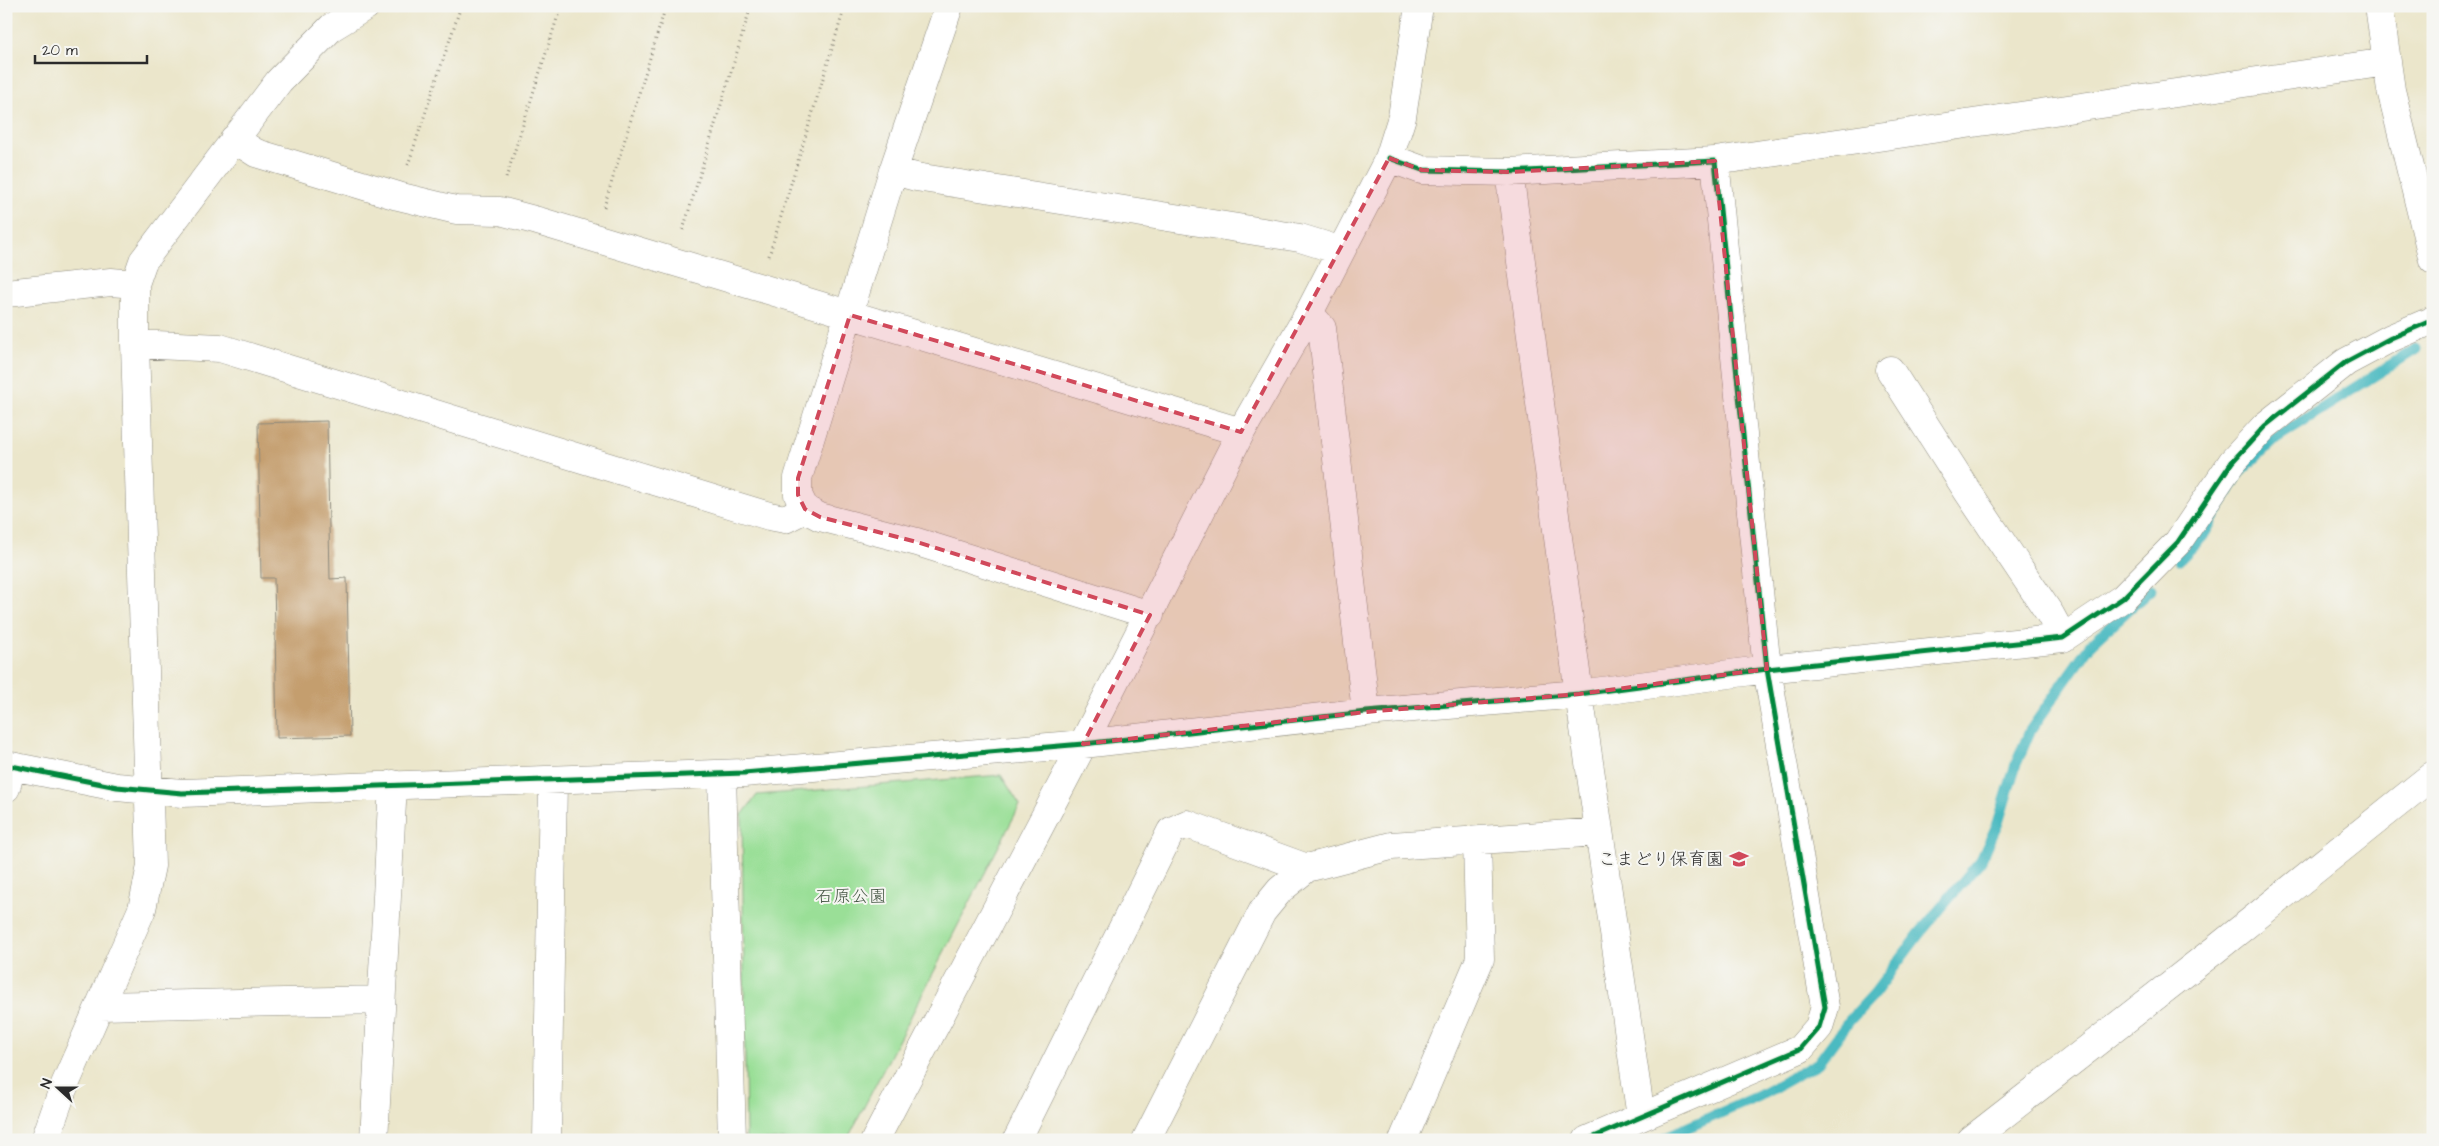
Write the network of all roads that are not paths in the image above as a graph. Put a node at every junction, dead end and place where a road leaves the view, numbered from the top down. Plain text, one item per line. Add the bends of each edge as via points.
1 (366, 6) edge
2 (949, 6) edge
3 (1419, 6) edge
4 (2379, 6) edge
5 (329, 17) edge
6 (2387, 62) junction
7 (234, 139) junction
8 (1389, 158) junction
9 (1715, 161) junction
10 (893, 171) junction
11 (1509, 172) junction
12 (1339, 250) junction
13 (2433, 260) edge
14 (135, 284) junction
15 (6, 293) edge
16 (1308, 313) junction
17 (850, 315) junction
18 (2433, 320) edge
19 (135, 344) junction
20 (1890, 370) dead end
21 (1240, 432) junction
22 (805, 509) junction
23 (1150, 615) junction
24 (2063, 638) junction
25 (1767, 669) junction
26 (1579, 694) junction
27 (1366, 712) junction
28 (1083, 744) junction
29 (8, 773) edge
30 (722, 775) junction
31 (2433, 775) edge
32 (553, 782) junction
33 (393, 784) junction
34 (148, 790) junction
35 (1599, 832) junction
36 (1477, 841) junction
37 (1307, 868) junction
38 (381, 1000) junction
39 (100, 1006) junction
40 (1641, 1116) junction
41 (45, 1140) edge
42 (374, 1140) edge
43 (547, 1140) edge
44 (732, 1140) edge
45 (875, 1140) edge
46 (1017, 1140) edge
47 (1146, 1140) edge
48 (1403, 1140) edge
49 (1586, 1140) edge
50 (1971, 1140) edge

1 - 5 street
2 - 10 street
3 - 8 street via 1402,117
4 - 6 street
5 - 7 street
6 - 9 street
6 - 13 street
7 - 14 street via 143,261
7 - 17 street via 256,153 398,196 456,210 500,211
8 - 11 street via 1422,170
8 - 12 street
9 - 11 street
9 - 25 street
10 - 12 street via 916,178 1300,238
10 - 17 street
11 - 26 street
12 - 16 street
14 - 15 street via 111,282
14 - 19 street
16 - 21 street
16 - 27 street via 1322,328
17 - 21 street
17 - 22 street via 798,478 798,495
18 - 24 street via 2346,362 2265,426 2232,462 2178,542 2123,598
19 - 22 street via 220,348 769,516 785,520
19 - 34 street
20 - 24 street
21 - 23 street
22 - 23 street via 820,517 917,542
23 - 28 street
24 - 25 street
25 - 26 street
25 - 40 street via 1825,1007 1819,1027 1800,1049
26 - 27 street
26 - 35 street
27 - 28 street
28 - 30 street
28 - 45 street
29 - 34 street
30 - 32 street
30 - 44 street
31 - 50 street
32 - 33 street
32 - 43 street
33 - 34 street via 182,793
33 - 38 street
34 - 39 street via 151,866 142,909
35 - 36 street
35 - 40 street
36 - 37 street via 1391,846
36 - 48 street via 1480,959
37 - 46 street via 1187,824 1171,832
37 - 47 street via 1280,890 1262,912
38 - 39 street
38 - 42 street
39 - 41 street via 63,1089
40 - 49 street

